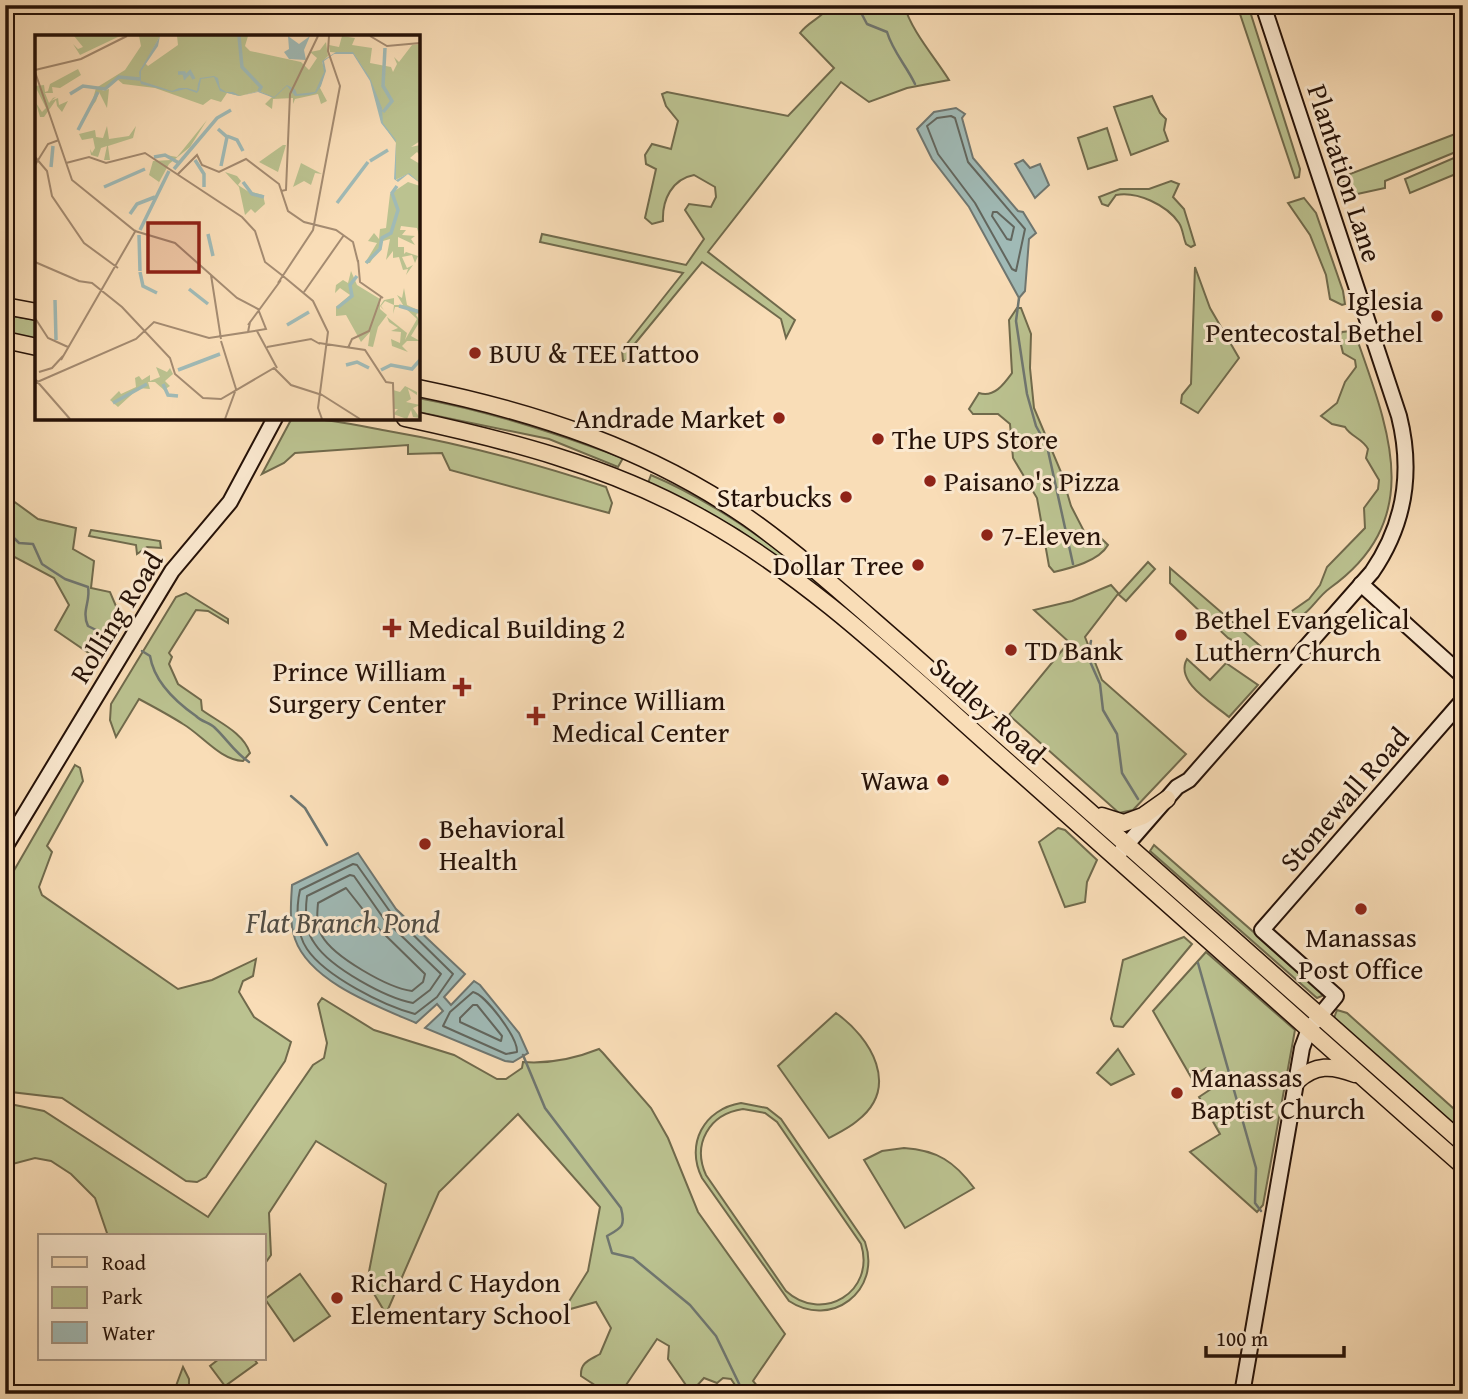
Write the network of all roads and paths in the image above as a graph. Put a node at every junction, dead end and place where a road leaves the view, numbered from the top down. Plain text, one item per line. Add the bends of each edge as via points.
1 (1263, 5) edge
2 (5, 306) edge
3 (35, 313) edge
4 (5, 340) edge
5 (35, 346) edge
6 (420, 388) edge
7 (274, 420) edge
8 (414, 420) edge
9 (1361, 584) junction
10 (1463, 676) edge
11 (1463, 700) edge
12 (1189, 780) junction
13 (1167, 799) junction
14 (1083, 806) junction
15 (5, 847) edge
16 (1131, 848) junction
17 (1119, 860) junction
18 (1319, 1014) junction
19 (1309, 1029) junction
20 (1365, 1079) junction
21 (1297, 1082) junction
22 (1463, 1143) edge
23 (1463, 1166) edge
24 (1242, 1394) edge

1 - 9 street, Plantation Lane via 1404,434 1403,507 1386,550
2 - 3 main road
4 - 5 main road
6 - 14 main road, Sudley Road via 515,411 601,439 732,508 812,567
7 - 15 street, Rolling Road via 230,502 172,571
8 - 17 main road, Sudley Road via 498,438 586,465 660,496 747,545 841,615
9 - 10 street
9 - 12 street, Plantation Lane
11 - 18 street, Stonewall Road via 1262,930 1336,996
12 - 13 street, Plantation Lane
12 - 16 street, Plantation Lane via 1184,794
13 - 14 main road via 1124,823
13 - 16 street, Plantation Lane
14 - 16 main road, Sudley Road
16 - 17 street, Plantation Lane
16 - 18 main road, Sudley Road
17 - 19 main road, Sudley Road
18 - 19 street
18 - 22 main road, Sudley Road
19 - 20 main road, Sudley Road
19 - 21 street
20 - 21 main road via 1324,1066 1310,1070
20 - 23 main road, Sudley Road
21 - 24 street

